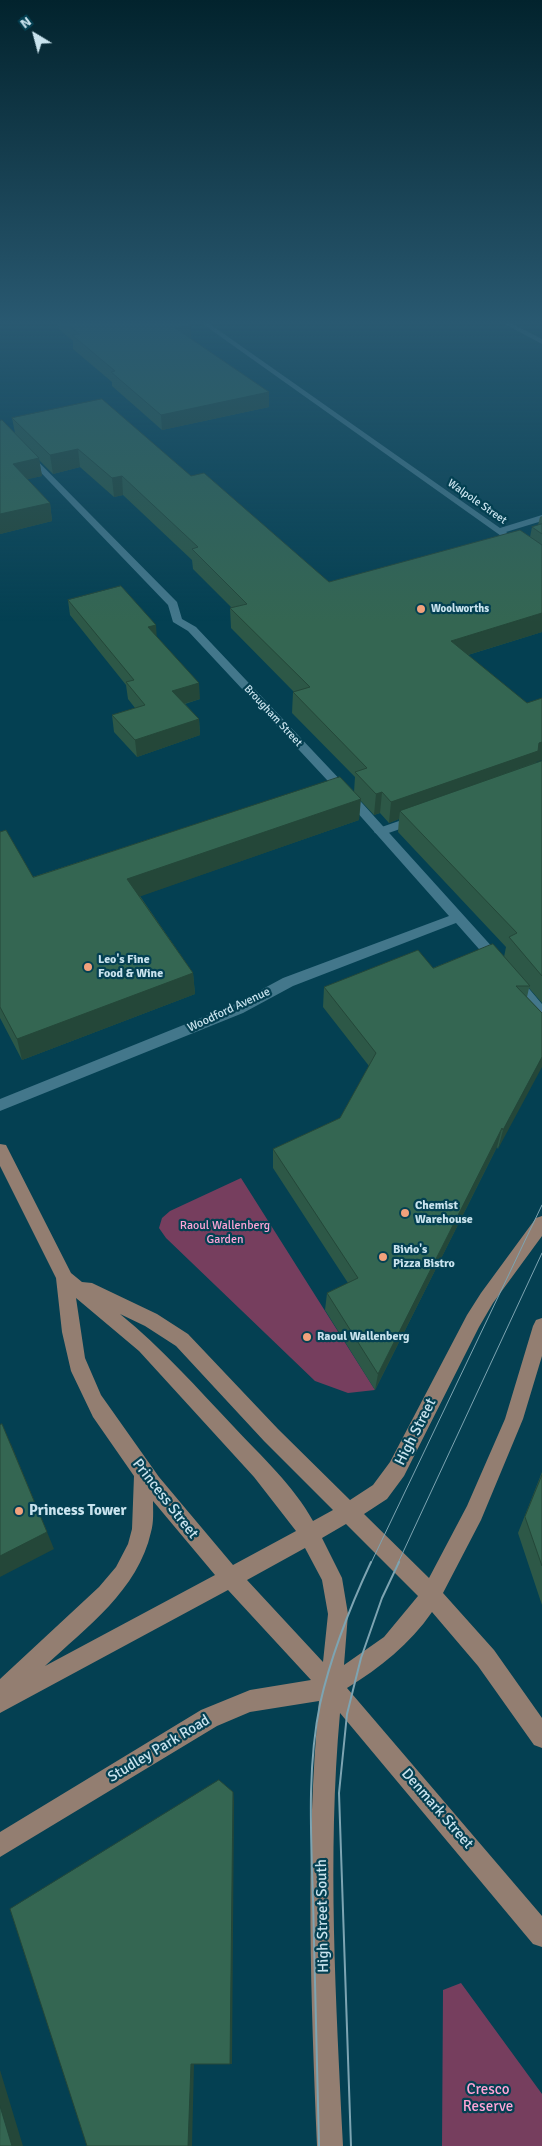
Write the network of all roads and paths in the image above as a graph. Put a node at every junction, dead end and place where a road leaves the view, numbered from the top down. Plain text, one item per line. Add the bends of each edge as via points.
1 (344, 422) edge
2 (0, 426) edge
3 (542, 518) edge
4 (499, 532) junction
5 (542, 562) edge
6 (427, 815) edge
7 (380, 832) junction
8 (459, 917) junction
9 (542, 1013) edge
10 (0, 1106) edge
11 (0, 1150) edge
12 (542, 1223) edge
13 (64, 1278) junction
14 (542, 1326) edge
15 (144, 1476) junction
16 (349, 1512) junction
17 (310, 1534) junction
18 (229, 1578) junction
19 (431, 1595) junction
20 (330, 1686) junction
21 (0, 1694) edge
22 (0, 1702) edge
23 (542, 1737) edge
24 (0, 1845) edge
25 (542, 1935) edge
26 (330, 2146) edge

1 - 4 street, Walpole Street
2 - 7 street, Brougham Street via 173,604 177,620 192,629
3 - 4 street
4 - 5 street, Walpole Street
6 - 7 street
7 - 8 street, Brougham Street
8 - 9 street, Brougham Street
8 - 10 street, Woodford Avenue via 288,982 238,1009
11 - 13 main road, Princess Street
12 - 16 main road, High Street via 473,1321 388,1483
13 - 15 main road, Princess Street via 74,1350 84,1382
13 - 16 main road via 175,1334
13 - 17 main road, Princess Street via 163,1363 272,1482
14 - 19 main road via 514,1419 474,1513
15 - 18 main road, Princess Street
15 - 21 main road via 142,1529 137,1548 123,1574
16 - 17 main road, High Street
16 - 19 main road
17 - 18 main road, High Street
17 - 20 main road, High Street South via 337,1596 337,1631
18 - 20 main road, Princess Street
18 - 22 main road
19 - 20 main road via 391,1644
19 - 23 main road via 486,1658
20 - 24 main road, Studley Park Road via 319,1691 250,1701 223,1711
20 - 25 main road, Denmark Street
20 - 26 main road, High Street South via 324,1765 323,1845 324,2008

